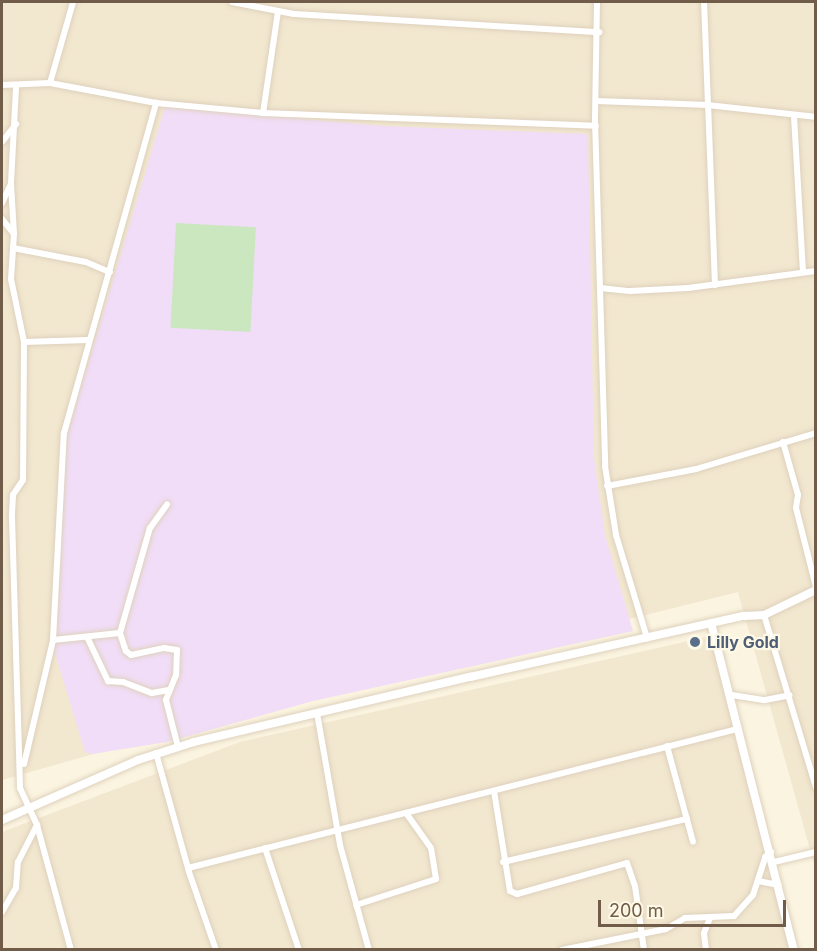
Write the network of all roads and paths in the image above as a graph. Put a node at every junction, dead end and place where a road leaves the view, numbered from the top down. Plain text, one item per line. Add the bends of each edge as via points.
1 (73, 2) edge
2 (232, 2) edge
3 (597, 2) edge
4 (704, 2) edge
5 (278, 12) junction
6 (599, 32) junction
7 (50, 83) junction
8 (2, 85) edge
9 (16, 87) junction
10 (596, 101) junction
11 (156, 103) junction
12 (708, 105) junction
13 (263, 113) junction
14 (794, 116) junction
15 (816, 117) edge
16 (16, 123) junction
17 (596, 126) junction
18 (2, 142) edge
19 (11, 183) junction
20 (2, 203) edge
21 (2, 219) edge
22 (14, 234) junction
23 (13, 248) junction
24 (110, 272) junction
25 (803, 272) junction
26 (815, 273) edge
27 (715, 285) junction
28 (600, 288) junction
29 (88, 340) junction
30 (24, 342) junction
31 (816, 433) edge
32 (783, 442) junction
33 (607, 486) junction
34 (167, 505) dead end
35 (816, 589) edge
36 (764, 615) junction
37 (711, 623) junction
38 (120, 633) junction
39 (646, 638) junction
40 (88, 639) junction
41 (53, 640) junction
42 (169, 690) junction
43 (732, 695) junction
44 (790, 695) junction
45 (317, 713) junction
46 (737, 729) junction
47 (667, 746) junction
48 (178, 747) junction
49 (156, 753) junction
50 (21, 773) junction
51 (816, 787) edge
52 (494, 791) junction
53 (32, 806) junction
54 (406, 813) junction
55 (687, 819) junction
56 (2, 820) edge
57 (37, 825) junction
58 (337, 830) junction
59 (693, 843) dead end
60 (265, 848) junction
61 (771, 852) junction
62 (816, 852) edge
63 (503, 862) junction
64 (774, 862) junction
65 (188, 868) junction
66 (758, 881) junction
67 (779, 885) junction
68 (356, 905) junction
69 (2, 912) edge
70 (710, 918) junction
71 (641, 931) junction
72 (71, 950) edge
73 (216, 950) edge
74 (299, 950) edge
75 (369, 950) edge
76 (562, 950) edge
77 (644, 950) edge
78 (706, 950) edge
79 (794, 950) edge

1 - 7 street
2 - 5 street
3 - 6 street
4 - 12 street
5 - 6 street
5 - 13 street
6 - 10 street
7 - 9 street
7 - 11 street
8 - 9 street
9 - 16 street
10 - 12 street
10 - 17 street
11 - 13 street
11 - 24 street
12 - 14 street
12 - 27 street
13 - 17 street
14 - 15 street
14 - 25 street
16 - 18 street
16 - 19 street
17 - 28 street
19 - 20 street
19 - 22 street
21 - 22 street
22 - 23 street
23 - 24 street via 86,262
23 - 30 street via 11,279
24 - 29 street
25 - 26 street
25 - 27 street
27 - 28 street via 630,291
28 - 33 street
29 - 30 street
29 - 41 street via 63,440
30 - 50 street via 23,480 13,495 12,517
31 - 32 street
32 - 33 street via 696,469
32 - 35 street via 789,476 798,495 796,508
33 - 39 street via 616,534
34 - 38 street via 150,528
35 - 36 main road
36 - 37 main road
36 - 44 street
37 - 39 main road
37 - 43 street
38 - 40 street
38 - 42 street via 131,655 164,648 177,650 176,675
39 - 45 main road
40 - 41 street
40 - 42 street via 108,681 152,693
41 - 50 street
42 - 48 street via 166,705
43 - 44 street via 765,700
43 - 46 street
44 - 51 street
45 - 48 main road
45 - 58 street
46 - 47 street
46 - 61 street
47 - 52 street
47 - 55 street
48 - 49 main road
49 - 53 main road
49 - 65 street
50 - 53 street via 20,788
52 - 54 street
52 - 63 street
53 - 56 main road
53 - 57 street
54 - 58 street
54 - 68 street via 431,849 436,879
55 - 59 street
55 - 63 street
57 - 69 street via 18,862 16,888
57 - 72 street
58 - 60 street
58 - 68 street
60 - 65 street
60 - 74 street
61 - 64 street
61 - 66 street via 765,857
62 - 64 street
63 - 71 street via 508,889 516,894 627,863 634,876
64 - 67 street
65 - 73 street
66 - 67 street
66 - 70 street via 737,914
67 - 79 street
68 - 75 street
70 - 71 street via 685,918 666,929
70 - 78 street via 704,933
71 - 76 street
71 - 77 street

